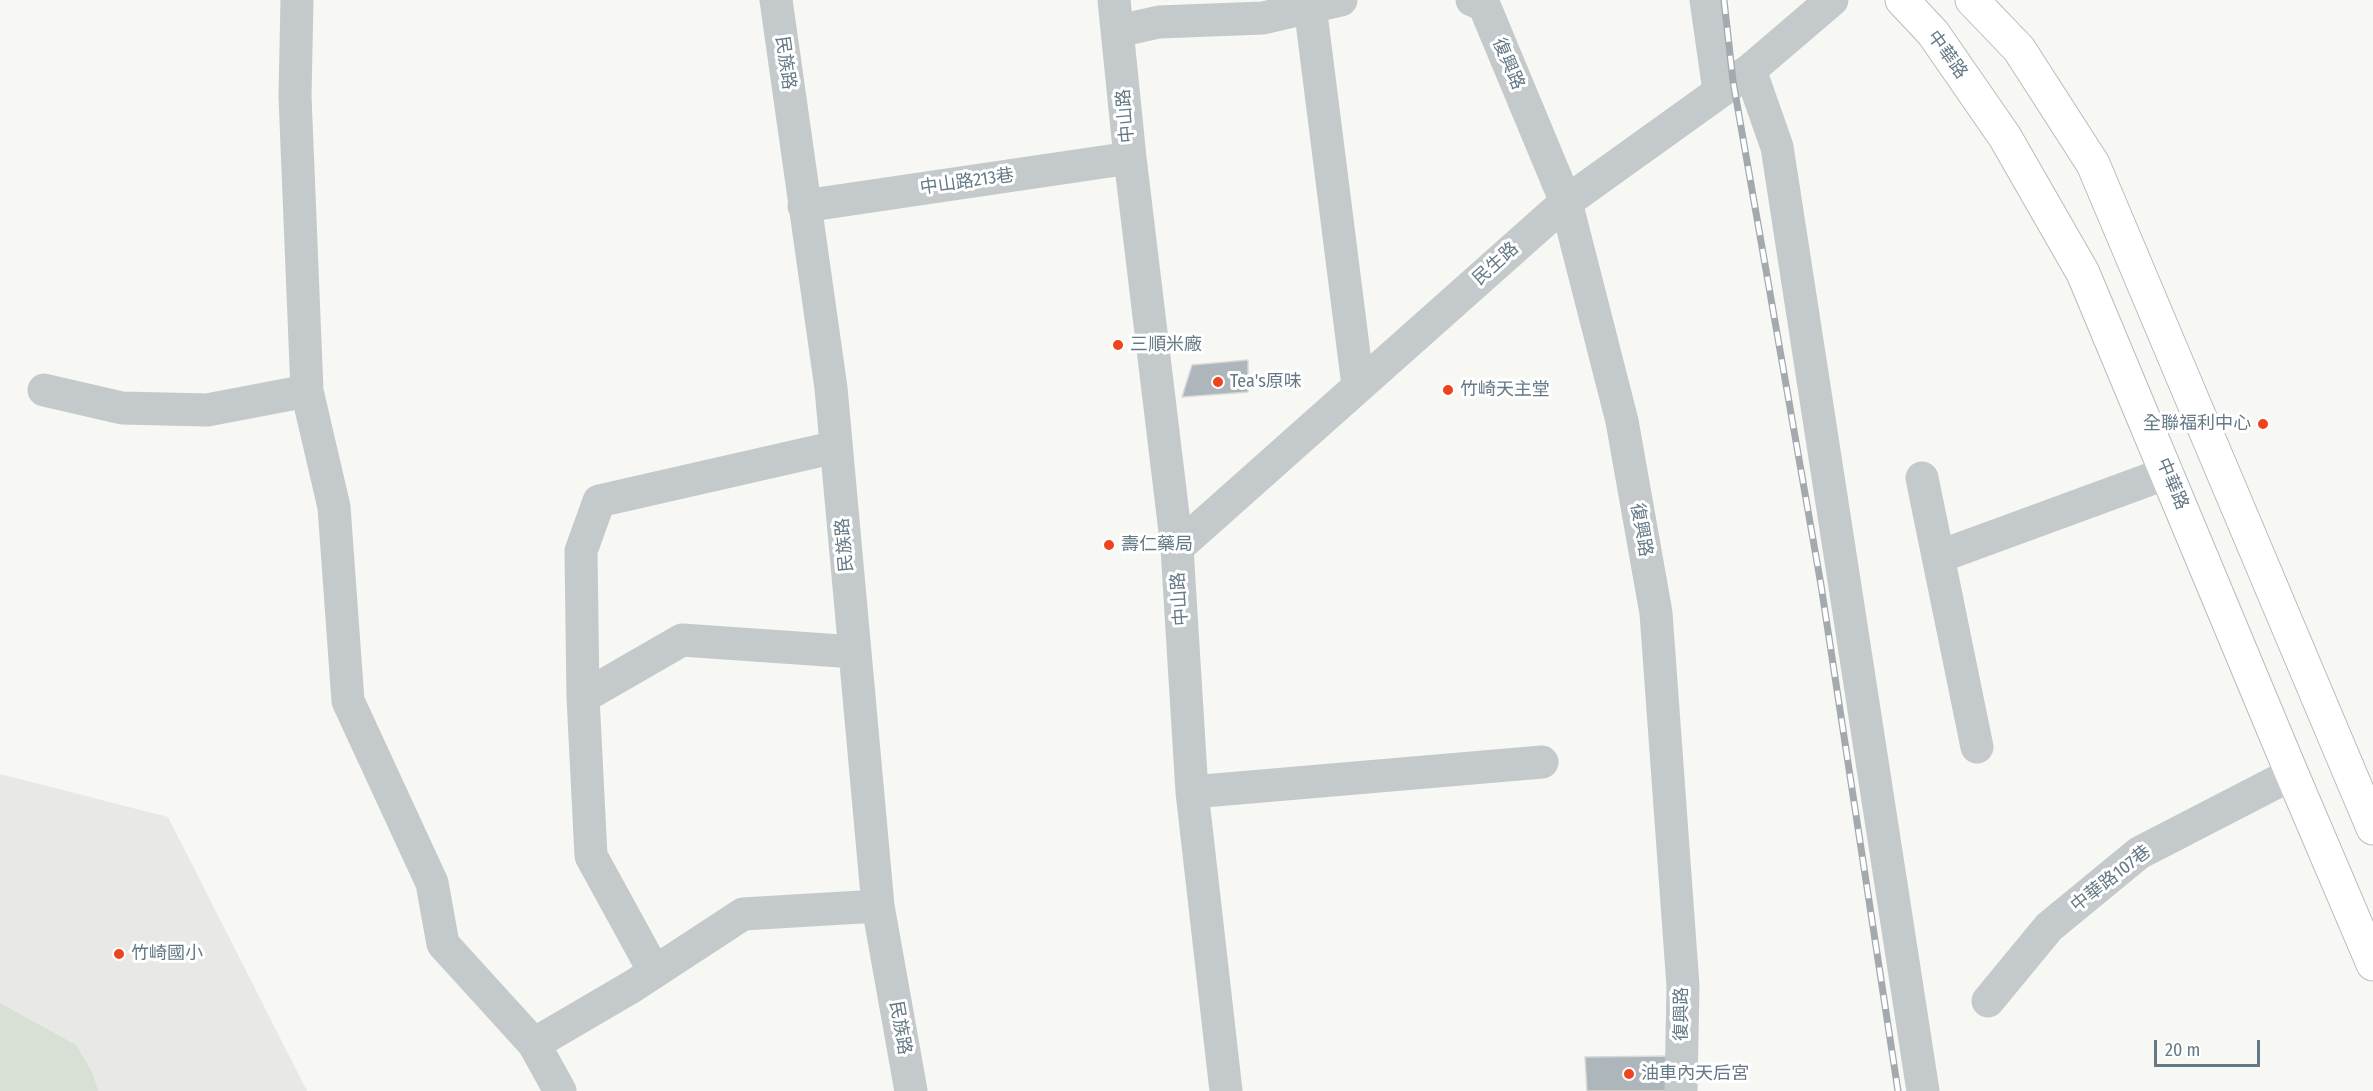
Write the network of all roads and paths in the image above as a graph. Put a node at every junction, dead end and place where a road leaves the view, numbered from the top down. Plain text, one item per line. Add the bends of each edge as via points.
1 (297, 0) edge
2 (776, 0) edge
3 (1472, 0) edge
4 (1706, 0) edge
5 (1832, 0) edge
6 (1902, 0) edge
7 (1972, 0) edge
8 (1326, 3) edge
9 (1116, 15) edge
10 (1750, 70) junction
11 (1719, 91) junction
12 (1130, 158) junction
13 (1566, 202) junction
14 (804, 206) junction
15 (1358, 386) junction
16 (44, 390) dead end
17 (307, 391) junction
18 (836, 447) junction
19 (2167, 473) junction
20 (1922, 478) dead end
21 (1177, 548) junction
22 (1938, 557) junction
23 (855, 652) junction
24 (583, 697) junction
25 (1977, 747) dead end
26 (1542, 762) dead end
27 (2292, 774) junction
28 (1192, 792) junction
29 (2370, 814) edge
30 (878, 906) junction
31 (2373, 964) edge
32 (654, 971) junction
33 (1988, 1001) dead end
34 (534, 1044) junction
35 (560, 1091) edge
36 (911, 1091) edge
37 (1226, 1091) edge
38 (1681, 1091) edge
39 (1923, 1091) edge

1 - 17 street via 295,96
2 - 14 street, 民族路
3 - 13 street, 復興路 via 1484,5
4 - 11 street
5 - 10 street, 民生路
6 - 19 main road, 中華路 via 1933,33 2006,137 2083,273
7 - 29 main road via 2019,49 2093,164
8 - 9 street via 1263,18 1159,22
8 - 15 street
9 - 12 street, 中山路
10 - 11 street, 民生路
10 - 39 street via 1777,147
11 - 13 street, 民生路
12 - 14 street, 中山路213巷
12 - 21 street, 中山路
13 - 15 street, 民生路
13 - 38 street, 復興路 via 1622,421 1656,613 1683,986
14 - 18 street, 民族路
15 - 21 street, 民生路
16 - 17 street via 122,408 207,410
17 - 34 street via 334,507 348,701 432,883 443,944
18 - 23 street, 民族路
18 - 24 street via 599,501 581,551
19 - 22 street
19 - 27 main road, 中華路
20 - 22 street
21 - 28 street, 中山路
22 - 25 street
23 - 24 street via 682,640
23 - 30 street, 民族路
24 - 32 street via 591,856
26 - 28 street
27 - 31 main road, 中華路
27 - 33 street, 中華路107巷 via 2139,853 2049,927
28 - 37 street, 中山路
30 - 32 street via 743,914
30 - 36 street, 民族路
32 - 34 street
34 - 35 street

